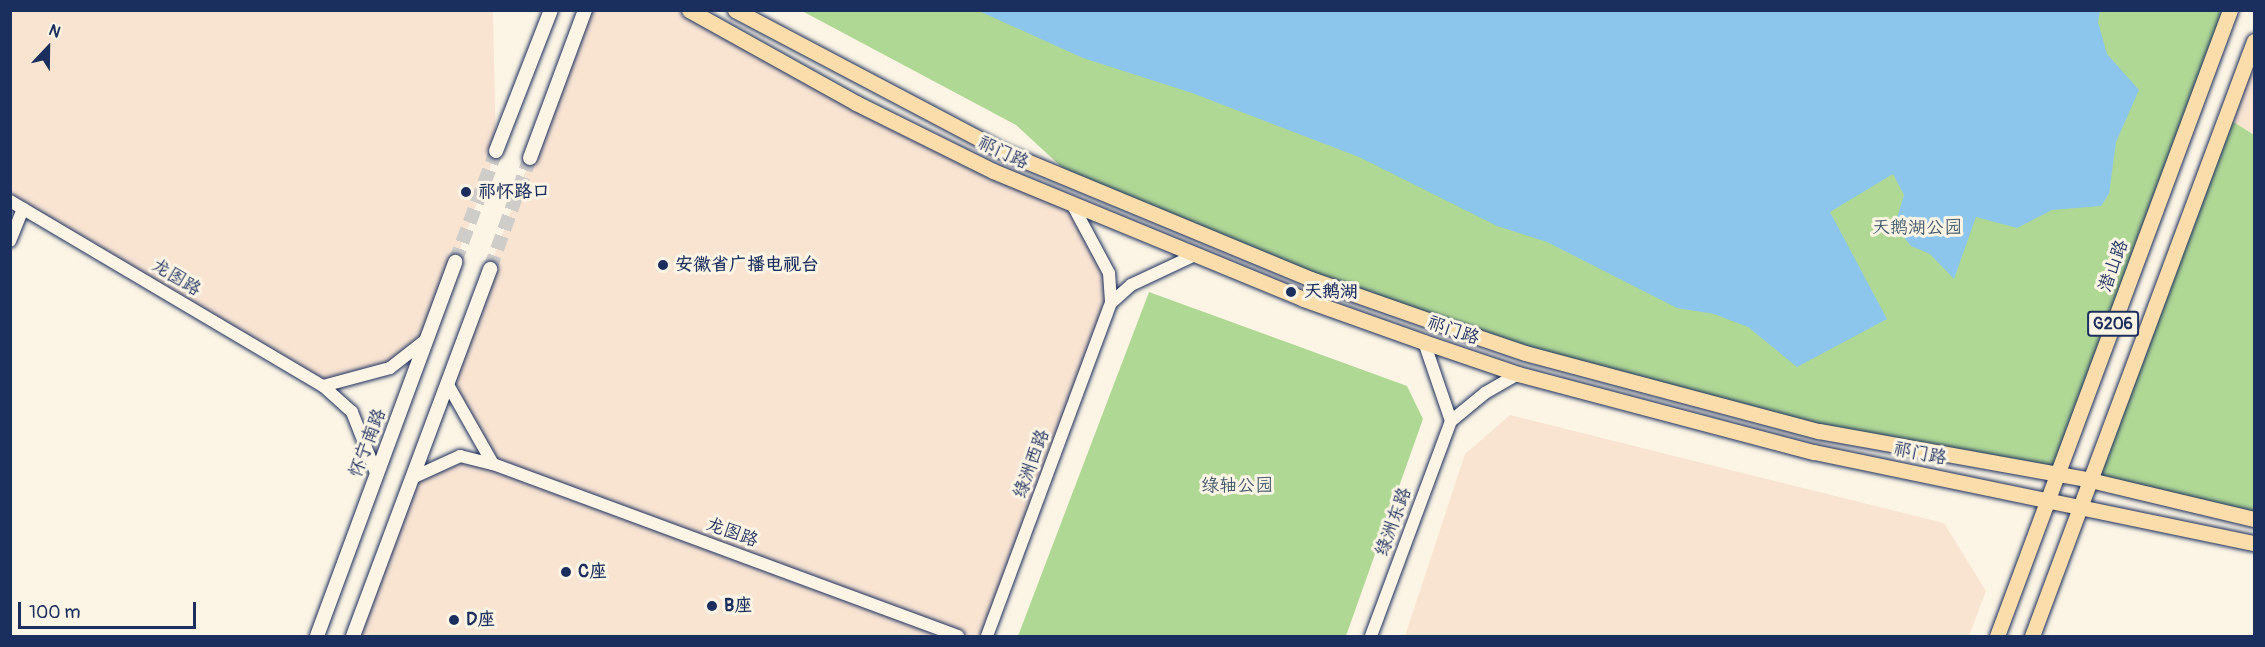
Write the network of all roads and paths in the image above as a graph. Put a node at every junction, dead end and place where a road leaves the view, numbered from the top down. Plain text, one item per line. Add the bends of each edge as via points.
1 (551, 10) edge
2 (585, 10) edge
3 (689, 10) edge
4 (735, 10) edge
5 (2230, 10) edge
6 (2254, 41) edge
7 (496, 151) tunnel mouth
8 (530, 158) tunnel mouth
9 (10, 201) edge
10 (1072, 204) junction
11 (23, 208) junction
12 (10, 241) edge
13 (1196, 255) junction
14 (454, 262) tunnel mouth
15 (490, 269) tunnel mouth
16 (1111, 303) junction
17 (427, 339) junction
18 (1424, 342) junction
19 (1518, 374) junction
20 (447, 383) junction
21 (323, 386) junction
22 (1451, 421) junction
23 (493, 464) junction
24 (376, 473) junction
25 (2057, 475) junction
26 (412, 478) junction
27 (2090, 480) junction
28 (2048, 499) junction
29 (2080, 507) junction
30 (2254, 519) edge
31 (2254, 543) edge
32 (317, 636) edge
33 (353, 636) edge
34 (958, 636) edge
35 (987, 636) edge
36 (1371, 636) edge
37 (1997, 636) edge
38 (2032, 636) edge

1 - 7 main road
2 - 8 main road
3 - 10 main road, 祁门路 via 856,103
4 - 25 main road, 祁门路 via 1002,151 1311,279 1525,352 1819,431
5 - 25 main road, 潜山路 / G206
6 - 27 main road, G206
9 - 11 street, 龙图路
10 - 13 main road, 祁门路
10 - 16 street via 1109,273
11 - 12 street
11 - 21 street, 龙图路
13 - 16 street via 1131,285
13 - 18 main road, 祁门路
14 - 17 main road, 怀宁南路
15 - 20 main road
16 - 35 street, 绿洲西路
17 - 21 street via 390,368
17 - 24 main road, 怀宁南路
18 - 19 main road, 祁门路
18 - 22 street
19 - 22 street via 1485,393
19 - 28 main road, 祁门路 via 1814,452
20 - 23 street
20 - 26 main road
21 - 24 street, 龙图路 via 352,412
22 - 36 street, 绿洲东路
23 - 26 street, 龙图路 via 460,456
23 - 34 street, 龙图路
24 - 32 main road, 怀宁南路
25 - 27 main road, 祁门路
25 - 28 main road, 潜山路 / G206
26 - 33 main road
27 - 29 main road, G206
27 - 30 main road, 祁门路
28 - 29 main road, 祁门路
28 - 37 main road, 潜山路 / G206
29 - 31 main road, 祁门路
29 - 38 main road, G206

